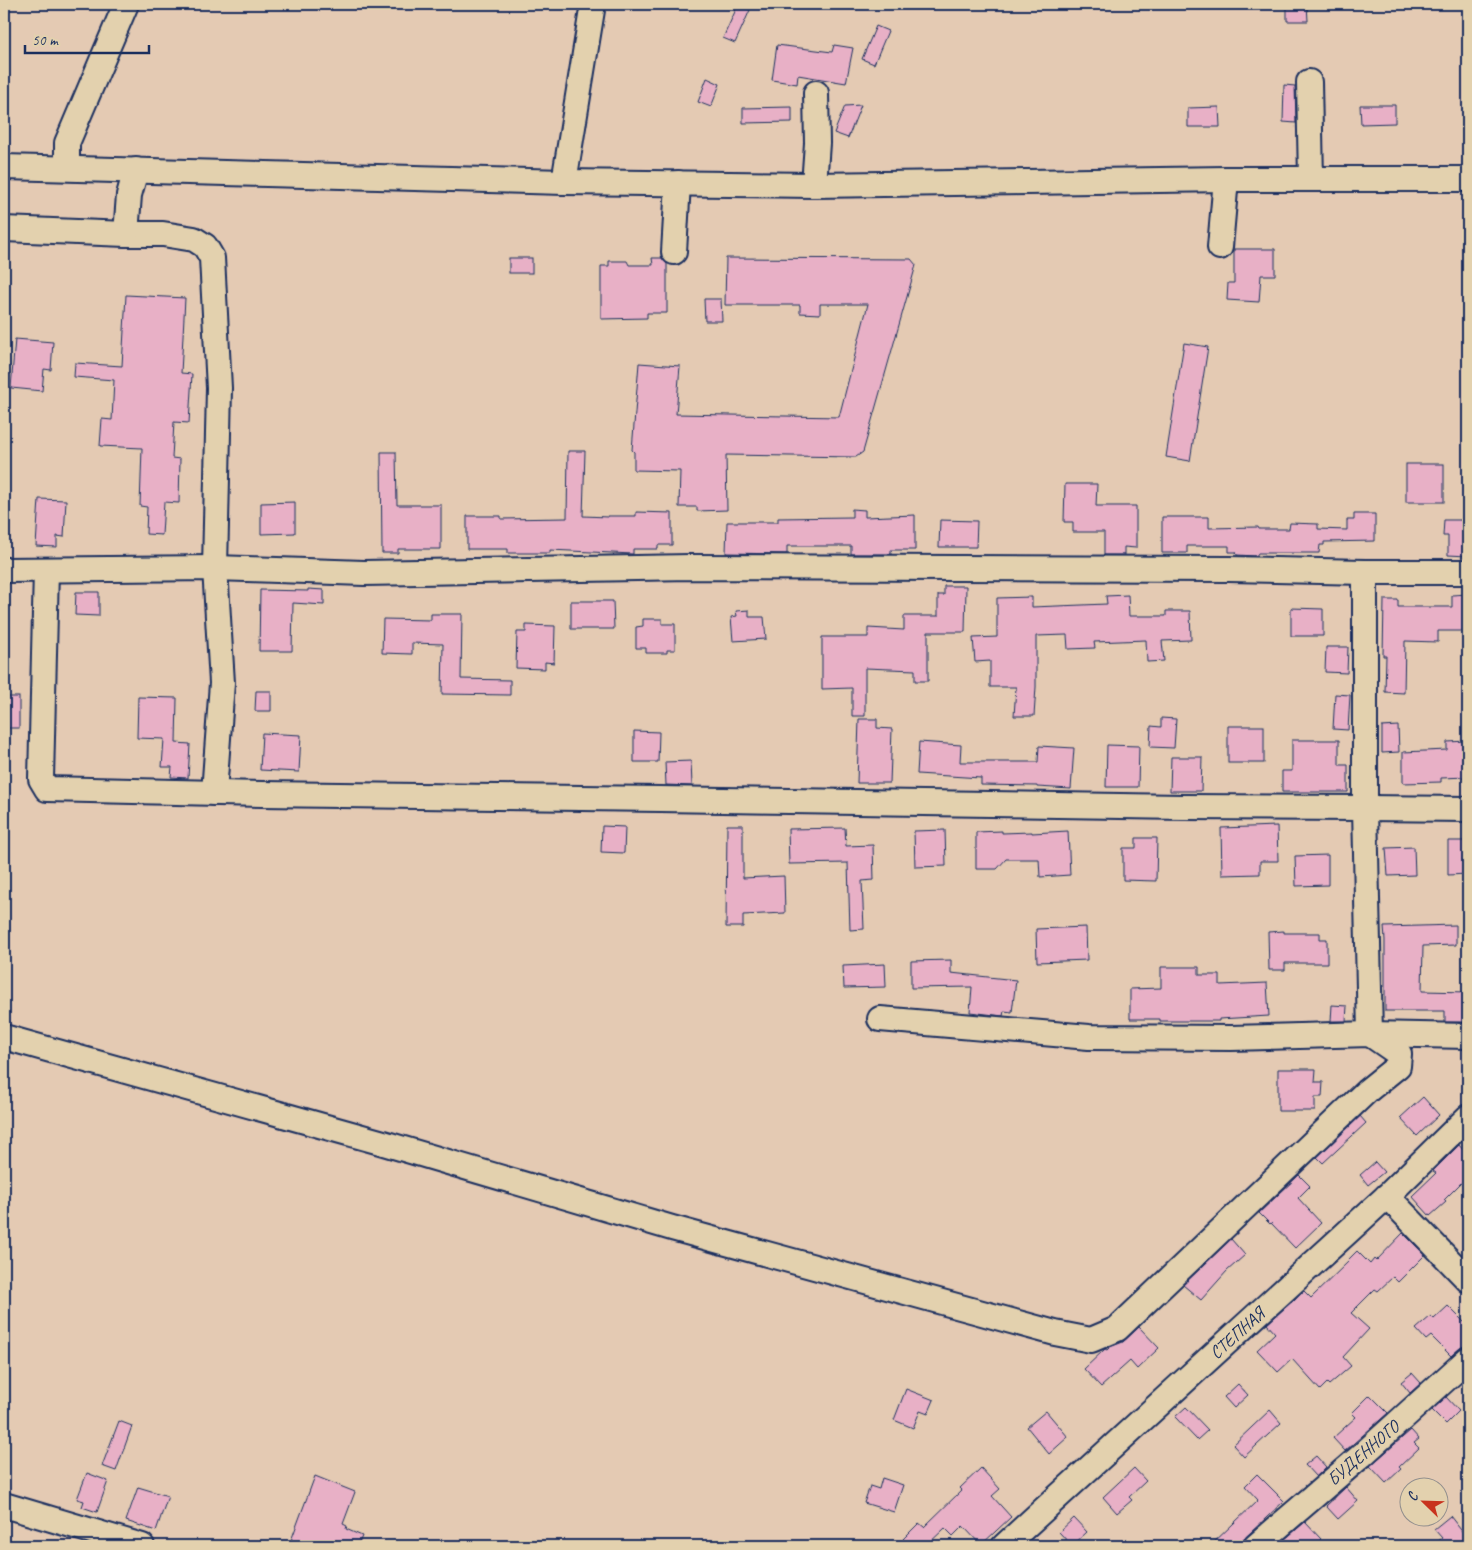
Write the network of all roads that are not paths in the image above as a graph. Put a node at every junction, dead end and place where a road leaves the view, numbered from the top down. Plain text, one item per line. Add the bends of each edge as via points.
1 (126, 4) edge
2 (594, 4) edge
3 (1309, 82) dead end
4 (816, 92) dead end
5 (4, 167) edge
6 (67, 168) junction
7 (136, 170) junction
8 (1226, 179) junction
9 (1311, 179) junction
10 (1468, 179) edge
11 (564, 182) junction
12 (678, 183) junction
13 (814, 185) junction
14 (4, 229) edge
15 (126, 234) junction
16 (1220, 247) dead end
17 (674, 252) dead end
18 (215, 568) junction
19 (4, 570) edge
20 (46, 570) junction
21 (1365, 572) junction
22 (1468, 572) edge
23 (214, 793) junction
24 (1365, 808) junction
25 (1468, 809) edge
26 (880, 1018) dead end
27 (1370, 1034) junction
28 (1468, 1036) edge
29 (4, 1037) edge
30 (1468, 1117) edge
31 (1387, 1196) junction
32 (1468, 1280) edge
33 (1468, 1359) edge
34 (4, 1505) edge
35 (142, 1546) edge
36 (1004, 1546) edge
37 (1256, 1546) edge

1 - 6 street via 67,143
2 - 11 street
3 - 9 street
4 - 13 street
5 - 6 street
6 - 7 street
7 - 11 street
7 - 15 street via 129,195
8 - 9 street
8 - 13 street
8 - 16 street
9 - 10 street
11 - 12 street
12 - 13 street
12 - 17 street
14 - 15 street
15 - 18 street via 164,234 194,240 205,246 212,258 219,388
18 - 20 street
18 - 21 street via 364,573 690,567 1229,568
18 - 23 street via 222,683
19 - 20 street
20 - 23 street via 41,779 47,789
21 - 22 street
21 - 24 street
23 - 24 street
24 - 25 street
24 - 27 street
26 - 27 street via 1089,1037 1231,1038
27 - 28 street
27 - 29 street via 1399,1054 1398,1066 1367,1091 1117,1329 1091,1340 1055,1333 672,1228
30 - 31 street, СТЕПНАЯ
31 - 32 street
31 - 36 street, СТЕПНАЯ
33 - 37 street, БУДЕННОГО
34 - 35 street

